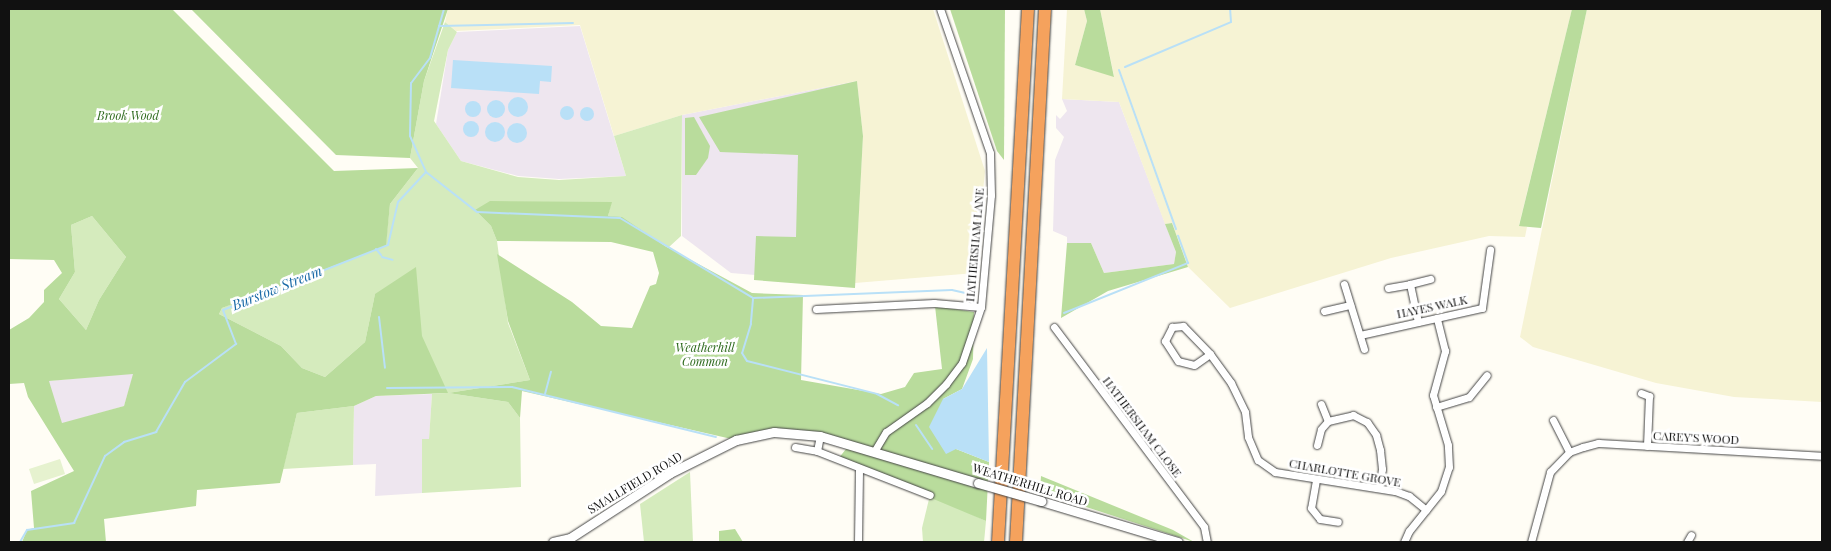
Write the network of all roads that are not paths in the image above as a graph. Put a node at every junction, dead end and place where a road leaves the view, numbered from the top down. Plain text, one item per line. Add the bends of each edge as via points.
1 (940, 9) edge
2 (1028, 9) edge
3 (1045, 9) edge
4 (1490, 250) dead end
5 (1430, 279) dead end
6 (1344, 284) dead end
7 (1410, 284) junction
8 (1388, 288) dead end
9 (1350, 305) junction
10 (981, 307) junction
11 (816, 309) dead end
12 (1324, 310) dead end
13 (1437, 318) junction
14 (1418, 322) junction
15 (1054, 327) dead end
16 (1360, 334) junction
17 (1364, 349) dead end
18 (1210, 354) junction
19 (1487, 375) dead end
20 (1641, 393) dead end
21 (1321, 404) dead end
22 (1436, 407) junction
23 (1553, 420) dead end
24 (1328, 421) junction
25 (820, 436) junction
26 (1317, 445) dead end
27 (1647, 446) junction
28 (795, 447) dead end
29 (875, 450) junction
30 (817, 451) junction
31 (1569, 452) junction
32 (1822, 456) edge
33 (859, 468) junction
34 (1316, 480) junction
35 (1378, 487) junction
36 (930, 495) dead end
37 (1426, 510) junction
38 (1338, 522) dead end
39 (1691, 534) dead end
40 (1404, 541) edge
41 (553, 542) edge
42 (858, 542) edge
43 (998, 542) edge
44 (1016, 542) edge
45 (1178, 542) edge
46 (1207, 542) edge
47 (1414, 542) edge
48 (1531, 542) edge
49 (1687, 542) edge

1 - 10 street, HATHERSHAM LANE via 990,153 991,196
2 - 43 highway
3 - 44 highway
4 - 13 street, HAYES WALK via 1482,308
5 - 7 street
6 - 9 street
7 - 8 street
7 - 14 street
9 - 12 street
9 - 16 street
10 - 11 street via 934,302
10 - 29 street, HATHERSHAM LANE via 962,363 952,377 927,403 886,432
13 - 14 street, HAYES WALK
13 - 22 street via 1444,351 1433,395
14 - 16 street, HAYES WALK
15 - 46 street, HATHERSHAM CLOSE via 1204,527
16 - 17 street
18 - 18 street, CHARLOTTE GROVE via 1194,365 1183,364 1167,346 1165,336 1172,327 1183,326
18 - 34 street, CHARLOTTE GROVE via 1231,383 1245,412 1248,437 1258,460 1275,472
19 - 22 street via 1468,397
20 - 27 street via 1649,396
21 - 24 street
22 - 37 street via 1448,445 1449,467 1441,491
23 - 31 street
24 - 26 street via 1320,429
24 - 35 street via 1354,415 1367,422 1376,435 1380,450 1382,469
25 - 29 street, SMALLFIELD ROAD
25 - 30 street
25 - 41 street, SMALLFIELD ROAD via 774,432 736,440 670,474 570,538
27 - 31 street, CAREY'S WOOD via 1598,443
27 - 32 street, CAREY'S WOOD
28 - 30 street
29 - 45 street, WEATHERHILL ROAD, bridge
30 - 33 street
31 - 48 street via 1550,472 1544,486
33 - 36 street
33 - 42 street
34 - 35 street, CHARLOTTE GROVE
34 - 38 street via 1311,508 1320,519
35 - 37 street, CHARLOTTE GROVE via 1409,496
37 - 40 street
39 - 49 street
40 - 47 street

